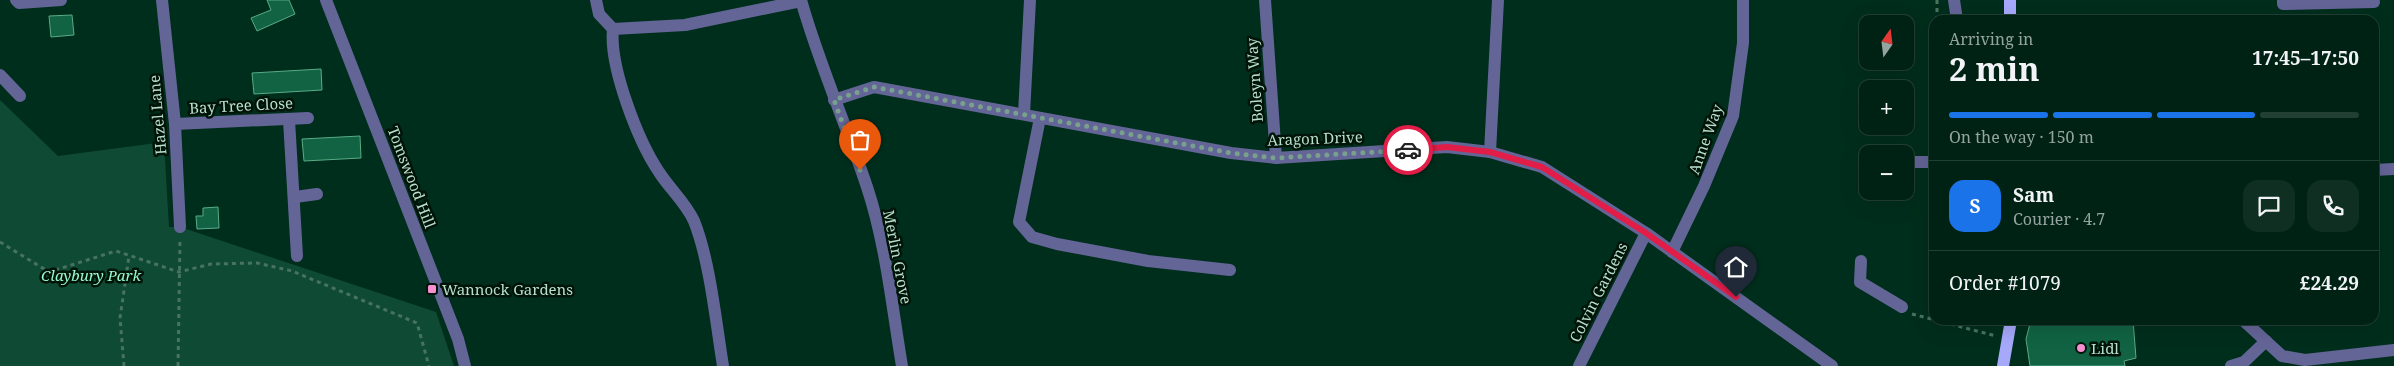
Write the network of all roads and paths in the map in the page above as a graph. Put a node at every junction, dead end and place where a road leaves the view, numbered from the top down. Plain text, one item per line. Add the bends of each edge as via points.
1 (61, 0) edge
2 (162, 0) edge
3 (326, 0) edge
4 (596, 0) edge
5 (801, 0) edge
6 (1030, 0) edge
7 (1265, 0) edge
8 (1498, 0) edge
9 (1744, 0) edge
10 (1937, 0) edge
11 (1954, 0) edge
12 (2010, 0) edge
13 (2283, 0) edge
14 (18, 2) edge
15 (2374, 2) dead end
16 (1937, 15) edge
17 (1956, 15) edge
18 (2010, 15) edge
19 (613, 29) junction
20 (0, 75) edge
21 (20, 96) dead end
22 (834, 100) junction
23 (1024, 114) junction
24 (308, 118) dead end
25 (1040, 118) junction
26 (289, 120) junction
27 (175, 124) junction
28 (1490, 152) junction
29 (1276, 158) junction
30 (1914, 162) edge
31 (1929, 162) edge
32 (2394, 169) edge
33 (2379, 170) edge
34 (316, 194) dead end
35 (295, 197) junction
36 (180, 227) joint
37 (1646, 233) junction
38 (0, 242) edge
39 (1672, 252) junction
40 (129, 256) junction
41 (297, 256) dead end
42 (1862, 261) dead end
43 (1230, 270) dead end
44 (179, 272) junction
45 (1906, 310) joint
46 (1929, 318) edge
47 (1952, 325) edge
48 (2010, 325) edge
49 (2248, 325) edge
50 (2008, 339) junction
51 (2266, 341) junction
52 (2394, 350) edge
53 (124, 366) edge
54 (178, 366) edge
55 (429, 366) edge
56 (465, 366) edge
57 (723, 366) edge
58 (902, 366) edge
59 (1579, 366) edge
60 (1832, 366) edge
61 (2003, 366) edge
62 (2231, 366) edge

1 - 14 street
2 - 27 street, Hazel Lane
3 - 56 street, Tomswood Hill via 458,339
4 - 19 street via 599,14
5 - 19 street via 685,25
5 - 22 street, Merlin Grove
6 - 23 street
7 - 29 street, Boleyn Way
8 - 28 street
9 - 39 street, Anne Way via 1743,42 1733,116
10 - 16 path
11 - 17 street
12 - 18 main road
13 - 15 street via 2283,4
19 - 57 street via 622,85 636,132 658,171 694,220 707,269
20 - 21 street
22 - 23 street, Aragon Drive via 874,87
22 - 58 street, Merlin Grove via 867,188 882,246
23 - 25 street, Aragon Drive
24 - 26 street, Bay Tree Close
25 - 29 street, Aragon Drive via 1231,153
25 - 43 street via 1019,222 1032,237 1148,261
26 - 27 street, Bay Tree Close
26 - 35 street
27 - 36 street, Hazel Lane
28 - 29 street, Aragon Drive via 1447,147
28 - 37 street, Aragon Drive via 1542,167
30 - 31 street
32 - 33 street
34 - 35 street
35 - 41 street
36 - 44 path
37 - 39 street, Aragon Drive
37 - 59 street, Colvin Gardens
38 - 40 path via 49,272 116,251
39 - 60 street, Aragon Drive
40 - 44 path
40 - 53 path via 120,318
42 - 45 street via 1860,282
44 - 54 path
44 - 55 path via 211,264 257,263 292,271 417,323
45 - 46 path
47 - 50 path
48 - 50 main road
49 - 51 street
50 - 61 main road
51 - 52 street via 2282,356 2305,360
51 - 62 street via 2244,362

